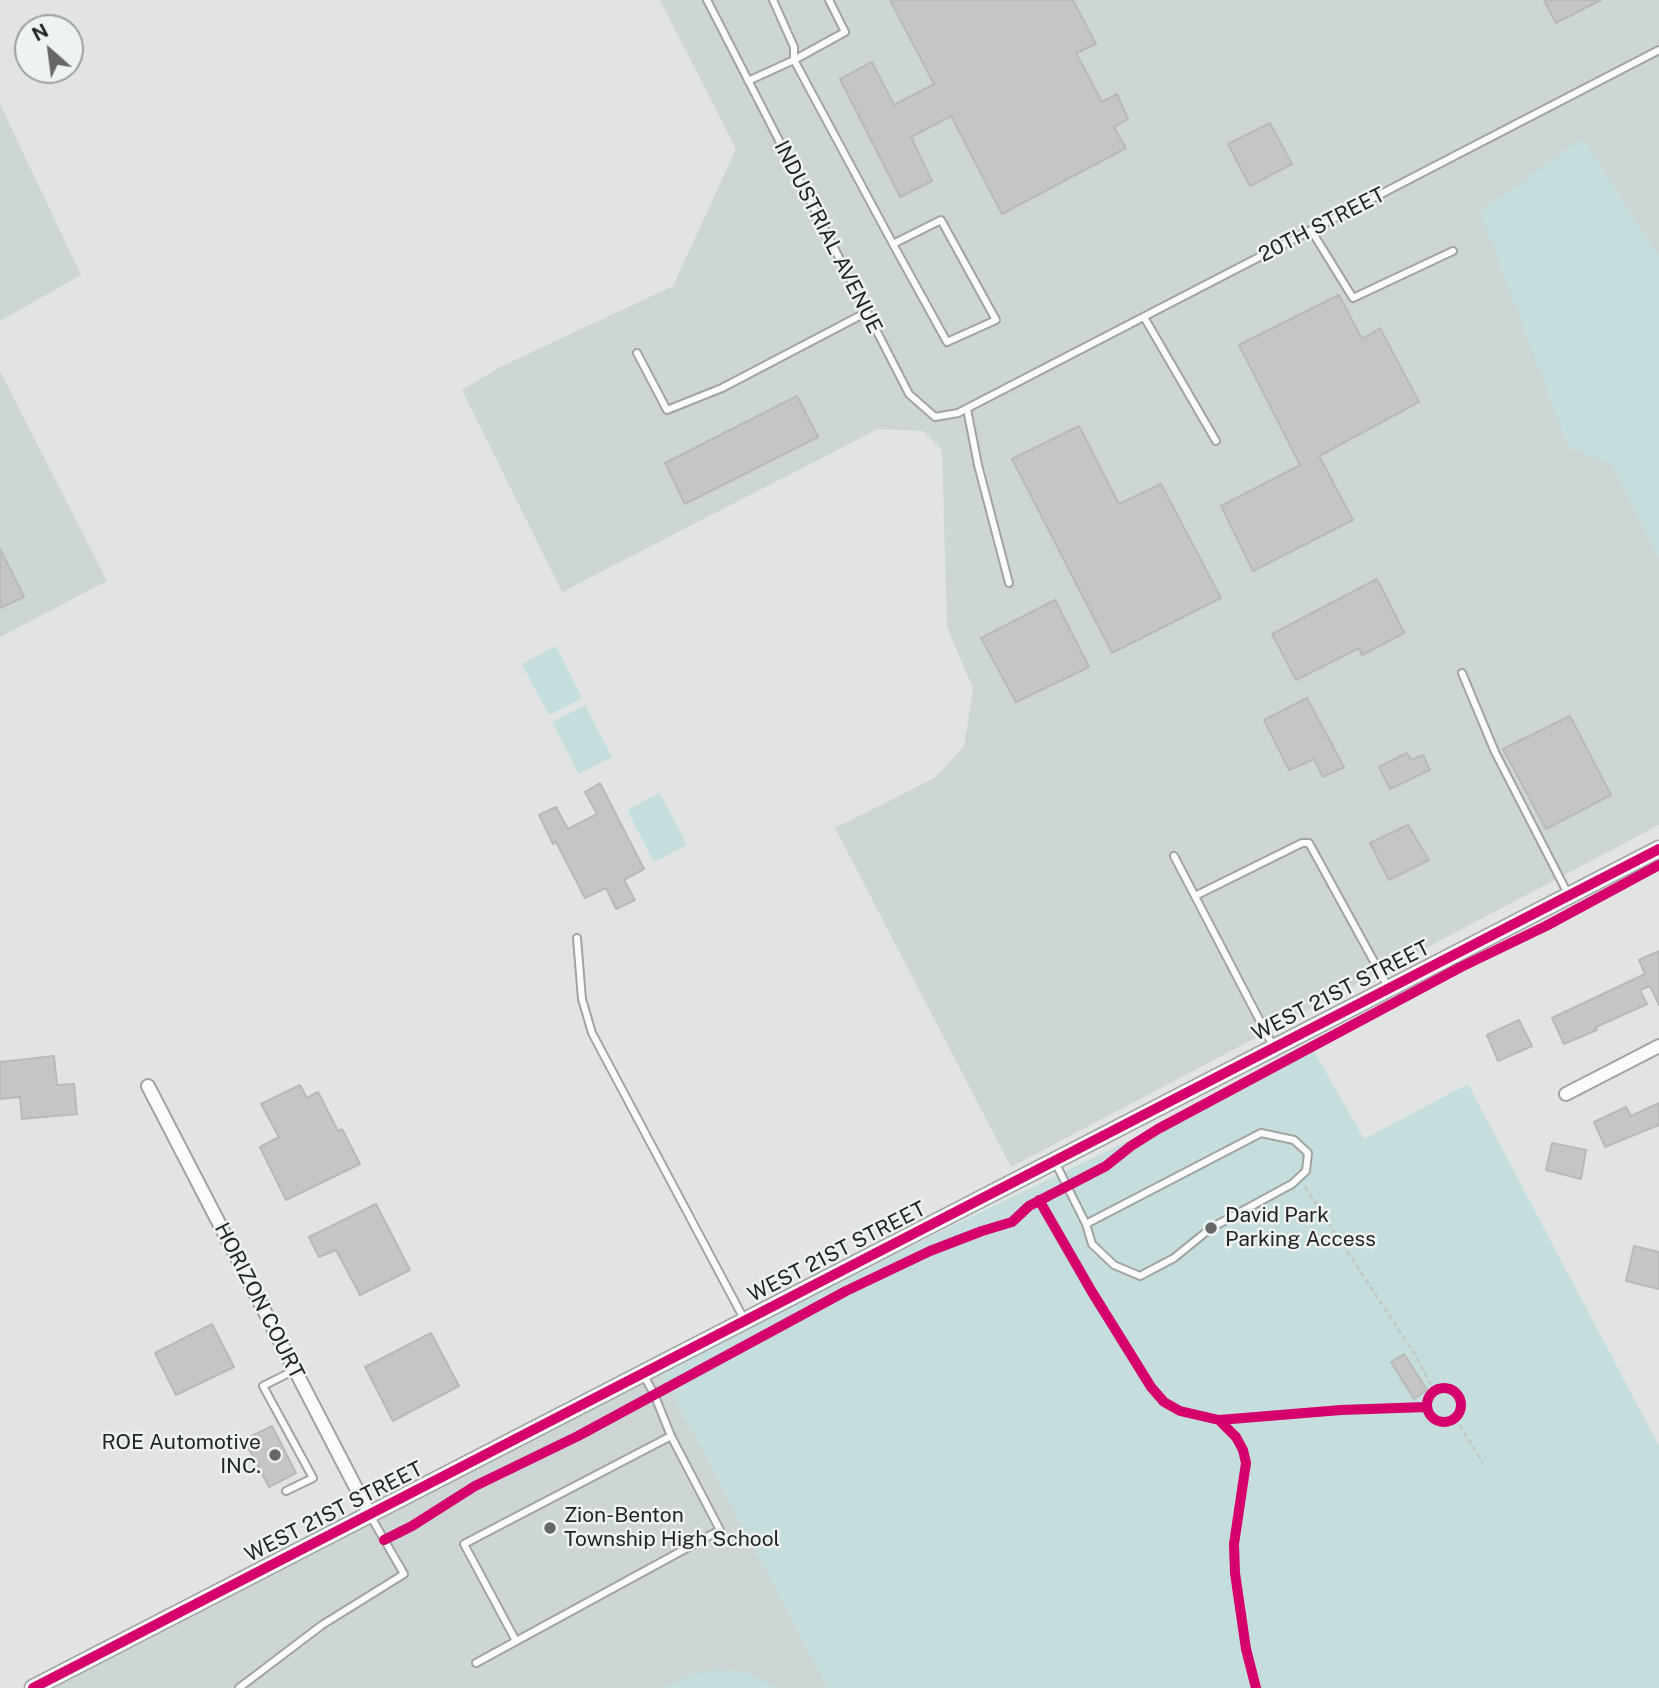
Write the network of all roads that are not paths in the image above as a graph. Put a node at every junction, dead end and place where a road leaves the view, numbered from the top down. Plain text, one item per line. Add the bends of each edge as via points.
1 (707, 0) edge
2 (773, 0) edge
3 (829, 0) edge
4 (1659, 50) edge
5 (794, 60) junction
6 (748, 81) junction
7 (1311, 230) junction
8 (894, 244) junction
9 (1453, 251) dead end
10 (867, 312) junction
11 (1144, 317) junction
12 (636, 353) dead end
13 (985, 399) joint
14 (967, 409) junction
15 (1216, 441) dead end
16 (1009, 583) dead end
17 (1462, 673) dead end
18 (1659, 849) edge
19 (1174, 856) dead end
20 (1569, 895) junction
21 (1195, 896) junction
22 (577, 938) dead end
23 (1388, 988) junction
24 (1659, 1046) edge
25 (1273, 1048) junction
26 (148, 1086) dead end
27 (1566, 1094) dead end
28 (1054, 1161) junction
29 (1086, 1224) junction
30 (745, 1321) junction
31 (295, 1370) junction
32 (643, 1374) junction
33 (671, 1436) junction
34 (286, 1492) dead end
35 (370, 1515) junction
36 (516, 1641) junction
37 (476, 1663) dead end
38 (33, 1688) edge
39 (239, 1688) edge

1 - 6 lane, INDUSTRIAL AVENUE
2 - 5 lane via 794,47
3 - 5 lane via 845,32
4 - 7 lane, 20TH STREET
5 - 6 lane
5 - 8 lane
6 - 10 lane, INDUSTRIAL AVENUE
7 - 9 lane via 1353,298
7 - 11 lane, 20TH STREET
8 - 8 lane via 947,342 996,320 941,219
10 - 12 lane via 722,388 667,410
10 - 14 lane, INDUSTRIAL AVENUE via 909,394 922,407 935,417
11 - 13 lane, 20TH STREET
11 - 15 lane
13 - 14 lane, INDUSTRIAL AVENUE
14 - 16 lane
17 - 20 lane via 1495,752
18 - 20 street, WEST 21ST STREET
19 - 21 lane
20 - 23 street, WEST 21ST STREET
21 - 23 lane via 1309,843
21 - 25 lane
22 - 30 lane via 582,999 592,1033
23 - 25 street, WEST 21ST STREET
24 - 27 street
25 - 28 street, WEST 21ST STREET
26 - 31 street, HORIZON COURT
28 - 29 lane
28 - 30 street, WEST 21ST STREET
29 - 29 lane via 1092,1244 1114,1265 1140,1276 1174,1258 1211,1228 1292,1184 1306,1171 1308,1153 1294,1140 1261,1133
30 - 32 street, WEST 21ST STREET
31 - 34 lane via 264,1386 313,1478
31 - 35 street, HORIZON COURT
32 - 33 lane
32 - 35 street, WEST 21ST STREET
33 - 36 lane via 720,1530
33 - 36 lane via 464,1544
35 - 38 street, WEST 21ST STREET
35 - 39 lane via 404,1574 322,1625
36 - 37 lane

